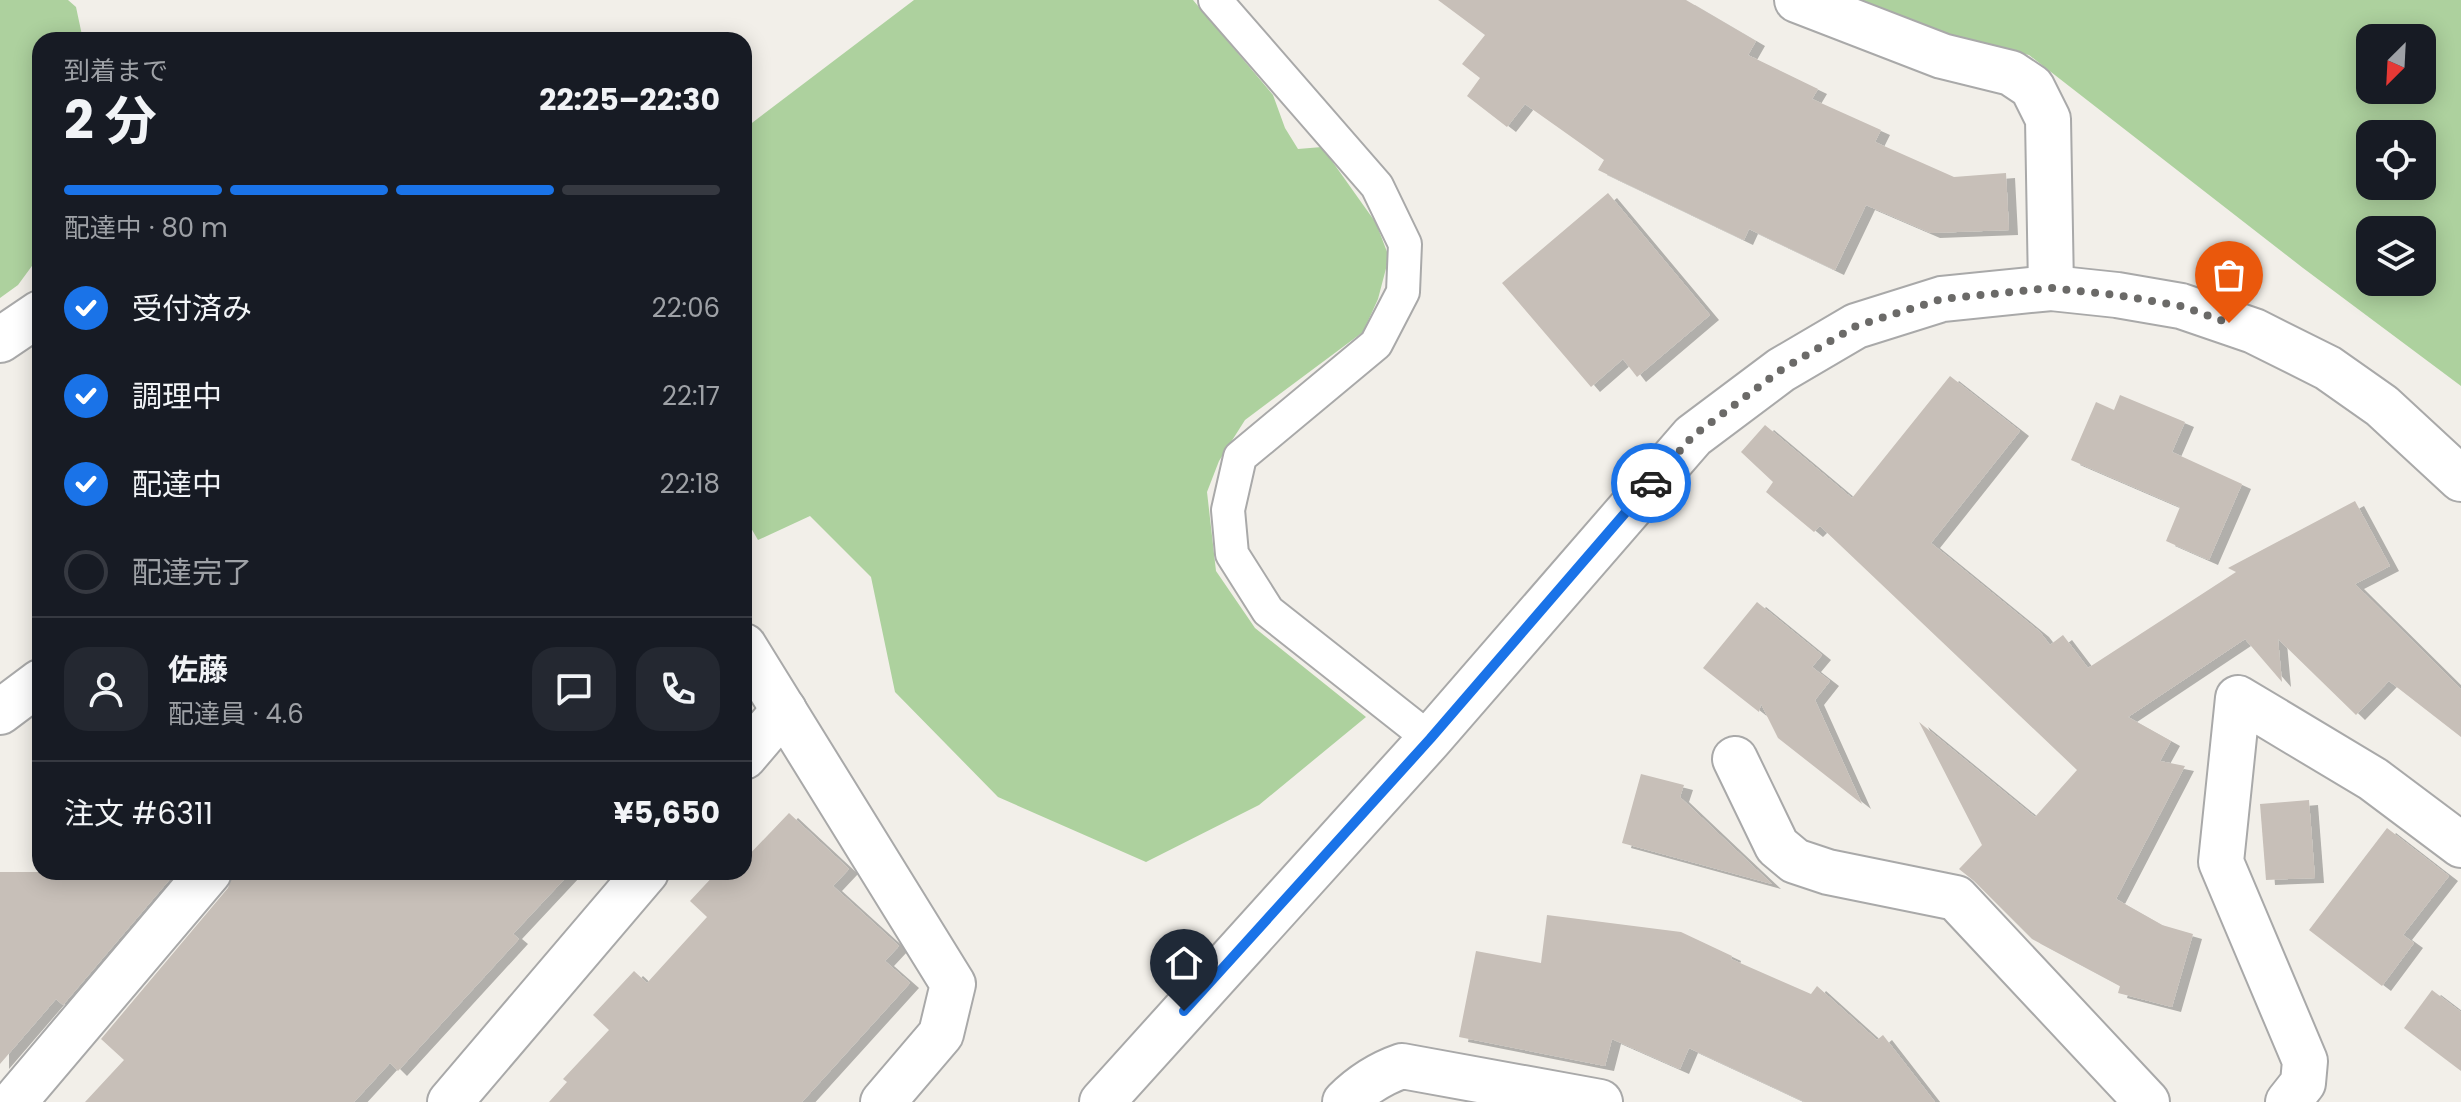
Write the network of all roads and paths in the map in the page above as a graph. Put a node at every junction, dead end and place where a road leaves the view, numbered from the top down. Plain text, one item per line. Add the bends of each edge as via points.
1 (1215, 0) edge
2 (1797, 0) edge
3 (2051, 288) junction
4 (32, 318) edge
5 (0, 340) edge
6 (2461, 479) edge
7 (752, 659) edge
8 (32, 688) edge
9 (784, 710) junction
10 (0, 712) edge
11 (1430, 739) junction
12 (752, 748) edge
13 (1735, 759) dead end
14 (2461, 845) edge
15 (202, 880) edge
16 (639, 880) edge
17 (1442, 1087) edge
18 (14, 1102) edge
19 (450, 1102) edge
20 (883, 1102) edge
21 (1102, 1102) edge
22 (1345, 1102) edge
23 (1600, 1102) edge
24 (2147, 1102) edge
25 (2288, 1102) edge

1 - 11 lane via 1377,186 1405,244 1403,292 1376,344 1240,457 1228,510 1232,554 1268,611
2 - 3 street via 1942,56 2011,73 2032,87 2048,119
3 - 6 street via 2181,306 2254,331 2328,368 2382,406
3 - 11 street via 1942,299 1856,326 1781,370 1693,436
4 - 5 street
7 - 9 street
8 - 10 street
9 - 12 street
9 - 20 street via 953,984 941,1034
11 - 21 street
13 - 24 street via 1777,846 1795,861 1956,898
14 - 25 street via 2373,779 2238,698 2221,862 2305,1061 2303,1083
15 - 18 street
16 - 19 street
17 - 22 street via 1402,1066 1382,1073
17 - 23 street

